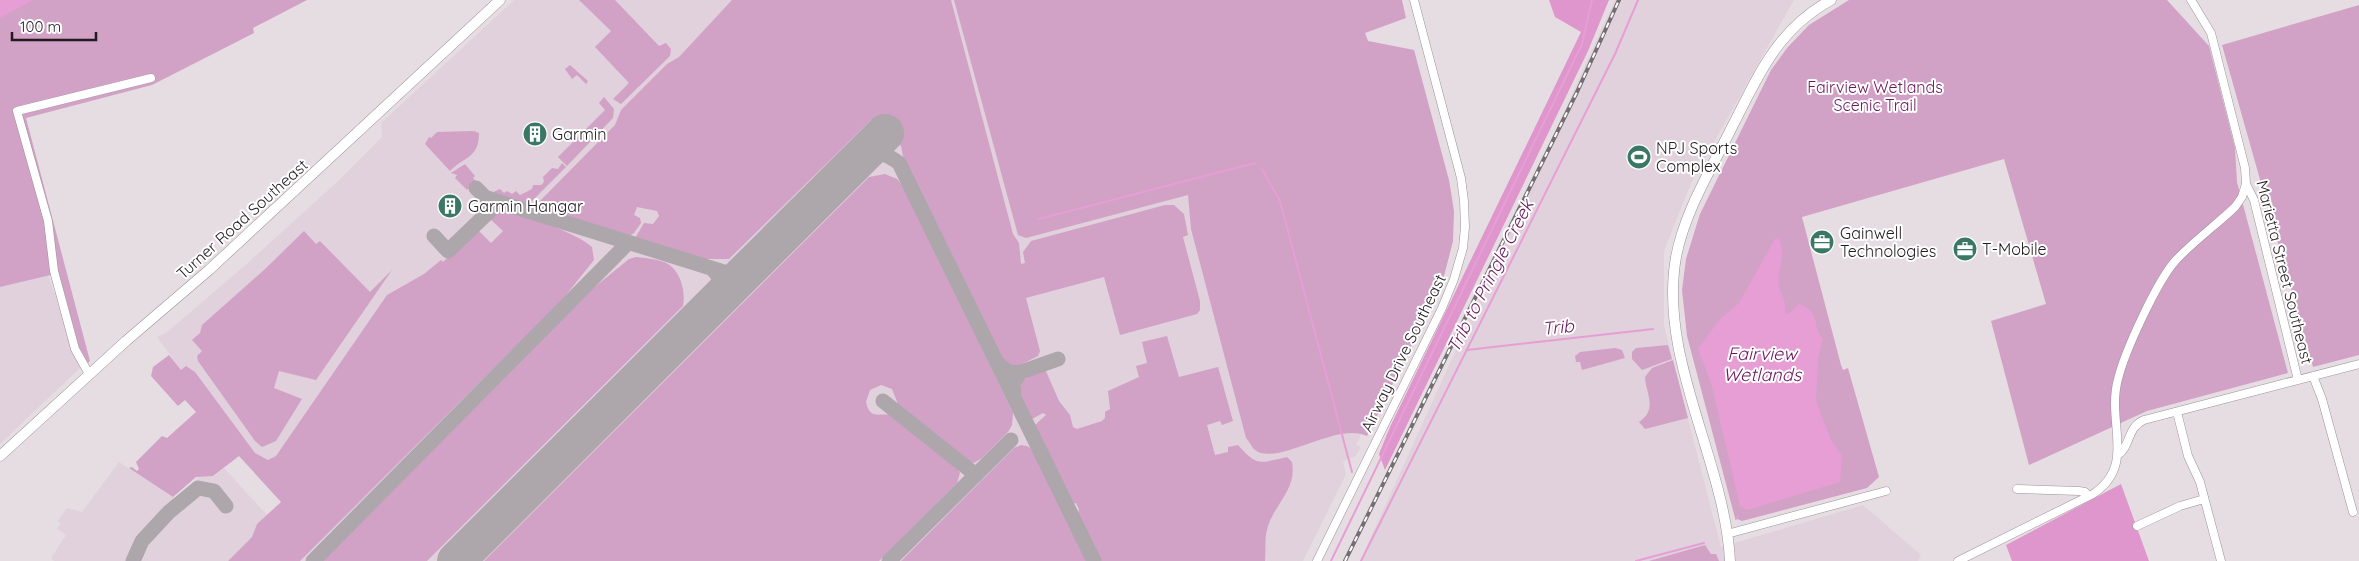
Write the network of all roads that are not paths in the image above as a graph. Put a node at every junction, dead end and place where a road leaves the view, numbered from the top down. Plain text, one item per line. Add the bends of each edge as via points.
1 (500, 0) edge
2 (1414, 0) edge
3 (1831, 0) edge
4 (2191, 0) edge
5 (151, 78) dead end
6 (2246, 184) junction
7 (2359, 364) edge
8 (89, 374) junction
9 (2313, 376) junction
10 (2298, 380) junction
11 (2177, 412) junction
12 (2118, 455) junction
13 (0, 456) edge
14 (2017, 488) dead end
15 (1886, 491) dead end
16 (2088, 496) junction
17 (2204, 499) junction
18 (2354, 512) dead end
19 (2137, 526) dead end
20 (1727, 534) junction
21 (1317, 561) edge
22 (1730, 561) edge
23 (1958, 561) edge
24 (2221, 561) edge

1 - 8 main road, Turner Road Southeast via 210,270
2 - 21 street, Airway Drive Southeast via 1463,190 1463,248 1442,308
3 - 20 main road via 1793,28 1761,68 1690,211 1676,257 1673,295 1677,337
4 - 6 street, Marietta Street Southeast via 2211,33 2244,160
5 - 8 street via 17,110 48,221 54,271 75,349
6 - 10 street, Marietta Street Southeast via 2254,200
6 - 12 street via 2235,207 2175,261 2157,288 2118,380 2114,405
7 - 9 street
8 - 13 main road, Turner Road Southeast
9 - 10 street
9 - 18 street, Marietta Street Southeast
10 - 11 street
11 - 12 street via 2138,423
11 - 17 street via 2188,456
12 - 16 street via 2110,480
14 - 16 street via 2079,491
15 - 20 street
16 - 23 street
17 - 19 street
17 - 24 street
20 - 22 main road

